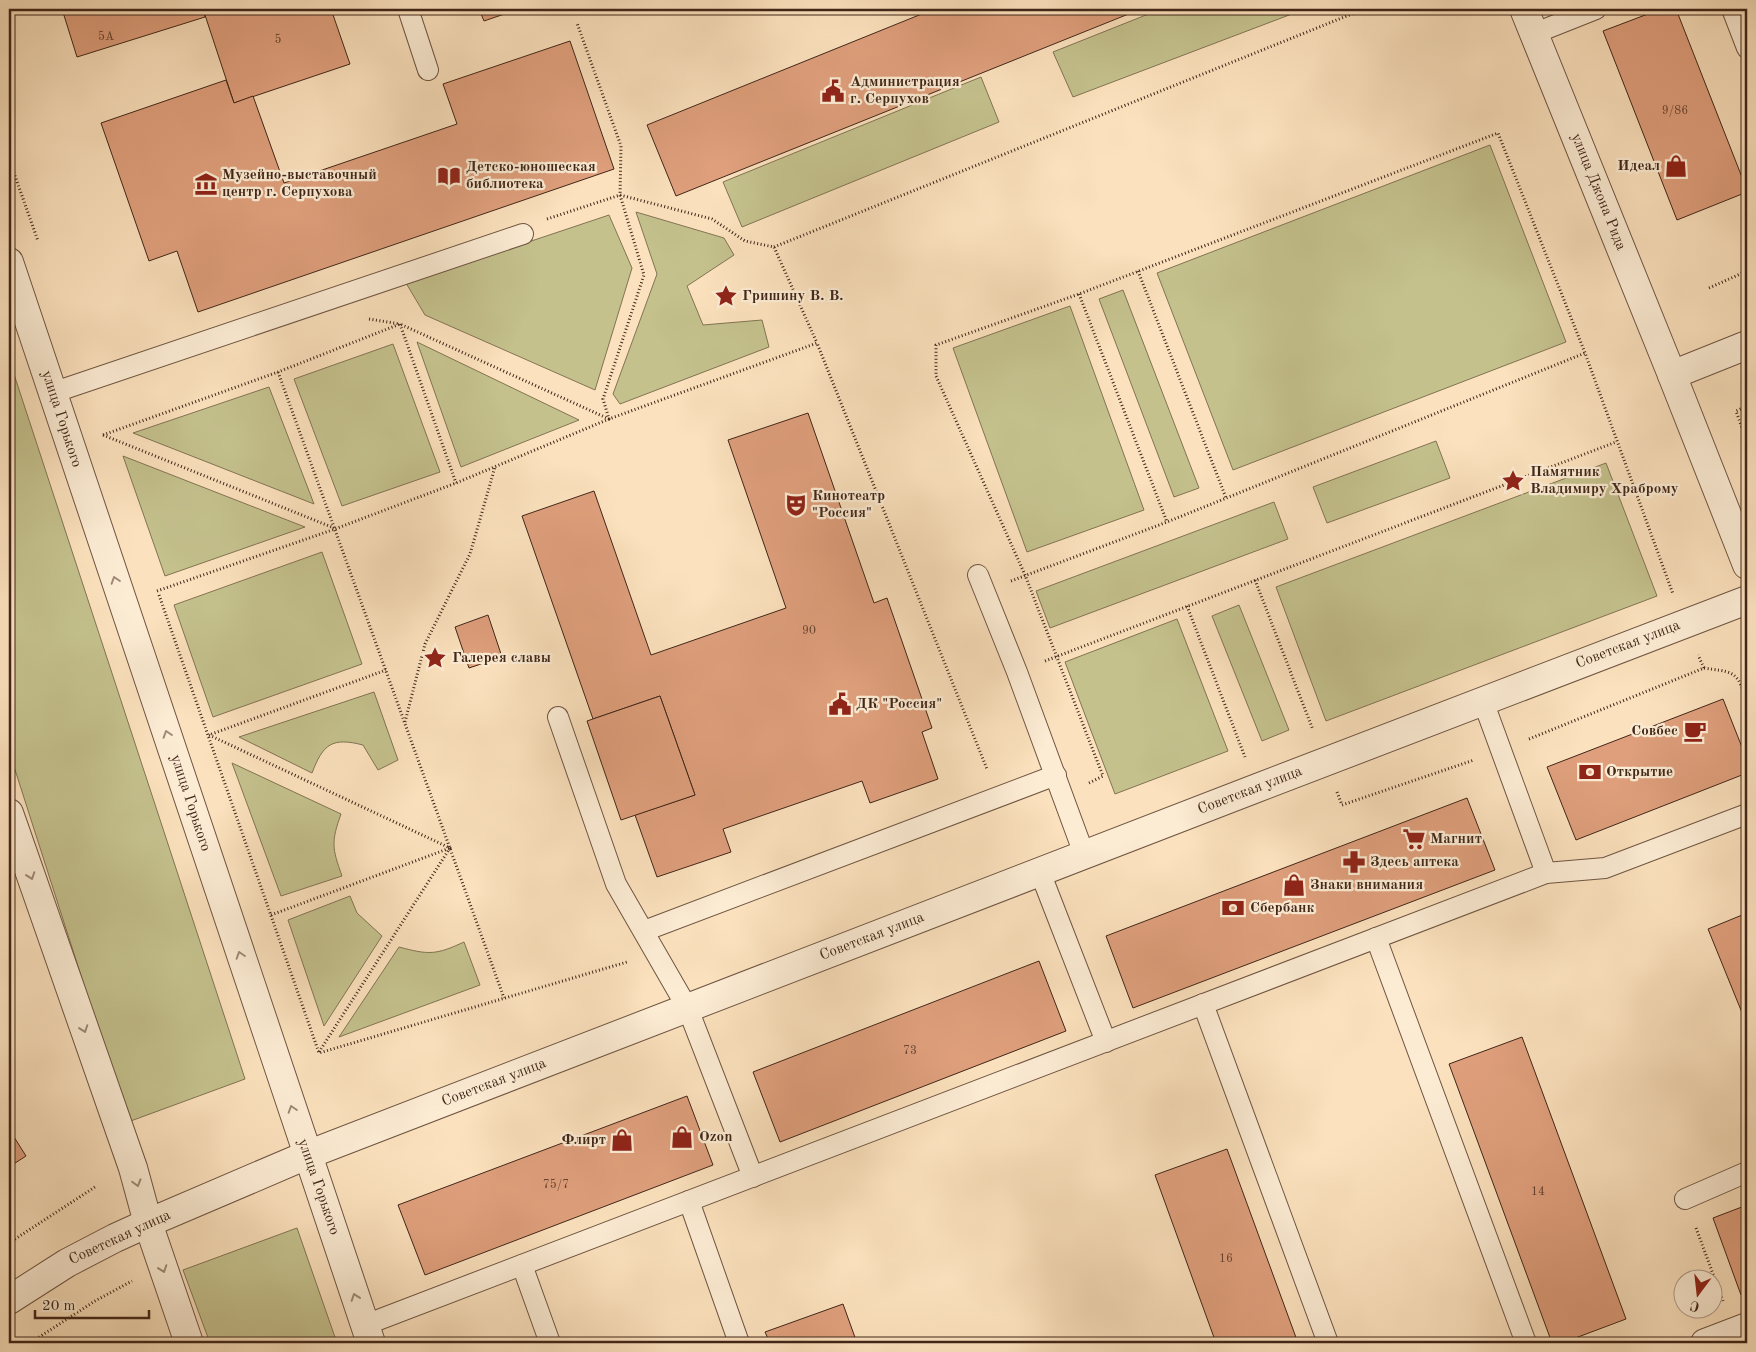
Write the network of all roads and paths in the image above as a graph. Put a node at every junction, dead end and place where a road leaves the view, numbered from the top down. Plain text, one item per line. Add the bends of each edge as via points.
1 (408, 9) edge
2 (1364, 9) edge
3 (1524, 9) edge
4 (1596, 9) edge
5 (1732, 9) edge
6 (577, 23) dead end
7 (1533, 34) junction
8 (1747, 48) edge
9 (428, 70) dead end
10 (522, 234) dead end
11 (774, 247) dead end
12 (9, 262) edge
13 (1138, 270) junction
14 (1747, 272) edge
15 (1709, 288) dead end
16 (1078, 294) junction
17 (362, 318) dead end
18 (400, 324) junction
19 (1747, 345) edge
20 (1585, 353) junction
21 (278, 372) junction
22 (1672, 375) junction
23 (52, 393) junction
24 (1747, 406) edge
25 (608, 419) junction
26 (102, 435) junction
27 (1616, 442) junction
28 (1747, 442) edge
29 (106, 444) dead end
30 (496, 467) junction
31 (456, 483) junction
32 (1226, 498) junction
33 (1167, 522) junction
34 (335, 529) junction
35 (1747, 565) edge
36 (1025, 575) junction
37 (1255, 580) junction
38 (154, 582) dead end
39 (982, 583) joint
40 (157, 591) junction
41 (1747, 600) edge
42 (1187, 606) junction
43 (1684, 624) junction
44 (1056, 657) junction
45 (1704, 668) junction
46 (386, 670) junction
47 (1017, 672) junction
48 (1744, 694) dead end
49 (1483, 701) junction
50 (558, 717) dead end
51 (404, 722) junction
52 (209, 735) junction
53 (1501, 750) junction
54 (1326, 762) junction
55 (1056, 775) junction
56 (1257, 788) junction
57 (1063, 796) junction
58 (998, 797) junction
59 (9, 813) edge
60 (1747, 814) edge
61 (450, 848) junction
62 (1084, 854) junction
63 (1040, 872) junction
64 (1546, 873) junction
65 (271, 915) junction
66 (644, 931) junction
67 (1376, 938) junction
68 (657, 953) junction
69 (504, 998) junction
70 (1202, 1004) junction
71 (688, 1009) junction
72 (1106, 1042) junction
73 (319, 1053) junction
74 (307, 1155) junction
75 (1747, 1172) edge
76 (753, 1177) junction
77 (95, 1187) dead end
78 (1686, 1199) joint
79 (689, 1201) junction
80 (148, 1223) junction
81 (9, 1243) edge
82 (522, 1265) junction
83 (132, 1281) dead end
84 (9, 1300) edge
85 (1741, 1330) edge
86 (368, 1334) edge
87 (30, 1343) edge
88 (189, 1343) edge
89 (550, 1343) edge
90 (739, 1343) edge
91 (1328, 1343) edge
92 (1526, 1343) edge
93 (1706, 1343) edge

1 - 9 lane
2 - 11 path
3 - 7 street, улица Джона Рида
4 - 7 lane
5 - 8 lane
6 - 25 path via 621,146 620,195 644,275 603,399
7 - 22 street, улица Джона Рида
10 - 23 lane
12 - 23 street, улица Горького
13 - 16 path
13 - 20 path via 1498,133
13 - 32 path
14 - 15 path
16 - 33 path
16 - 36 path via 936,345 936,376
17 - 18 path
18 - 21 path
18 - 25 path
18 - 31 path
19 - 22 street
20 - 27 path
20 - 32 path
21 - 26 path
21 - 34 path
22 - 35 street
74 -> 23 street, улица Горького
24 - 28 path via 1736,410
25 - 30 path
25 - 58 path via 817,343
26 - 29 path
26 - 34 path
27 - 37 path
27 - 43 path
30 - 31 path
30 - 51 path via 470,554 425,644
31 - 34 path
32 - 33 path
33 - 36 path
34 - 40 path
34 - 46 path
36 - 39 path
36 - 44 path
37 - 42 path
37 - 54 path
38 - 40 path
39 - 47 lane
40 - 52 path
41 - 43 street, Советская улица
42 - 44 path
42 - 56 path
43 - 45 path
43 - 49 street, Советская улица
44 - 47 path
44 - 57 path via 1103,776
45 - 48 path via 1728,672 1740,680
45 - 53 path
46 - 51 path
46 - 52 path
47 - 55 lane
49 - 53 lane
49 - 54 street, Советская улица
50 - 66 lane via 616,884
51 - 61 path
52 - 61 path
52 - 65 path
53 - 54 path via 1342,805
53 - 64 lane
54 - 56 street, Советская улица
55 - 57 lane
55 - 58 lane
56 - 62 street, Советская улица
57 - 62 lane
58 - 66 lane
59 -> 80 street via 132,1168
60 - 64 lane via 1605,868
61 - 65 path
61 - 69 path
61 - 73 path
62 - 63 street, Советская улица
63 - 71 street, Советская улица
63 - 72 lane
64 - 67 lane
65 - 73 path
66 - 68 lane
67 - 70 lane
67 - 92 lane
68 - 69 path
68 - 71 lane
69 - 73 path
70 - 72 lane
70 - 91 lane
71 - 74 street, Советская улица
71 - 76 lane
72 - 76 lane
74 - 80 street, Советская улица
86 -> 74 street, улица Горького
75 - 78 lane
76 - 79 lane
77 - 81 path
78 - 85 path
79 - 82 lane
79 - 90 lane
80 - 84 street, Советская улица via 66,1262
80 -> 88 street
82 - 86 lane
82 - 89 lane
83 - 87 path
85 - 93 street

